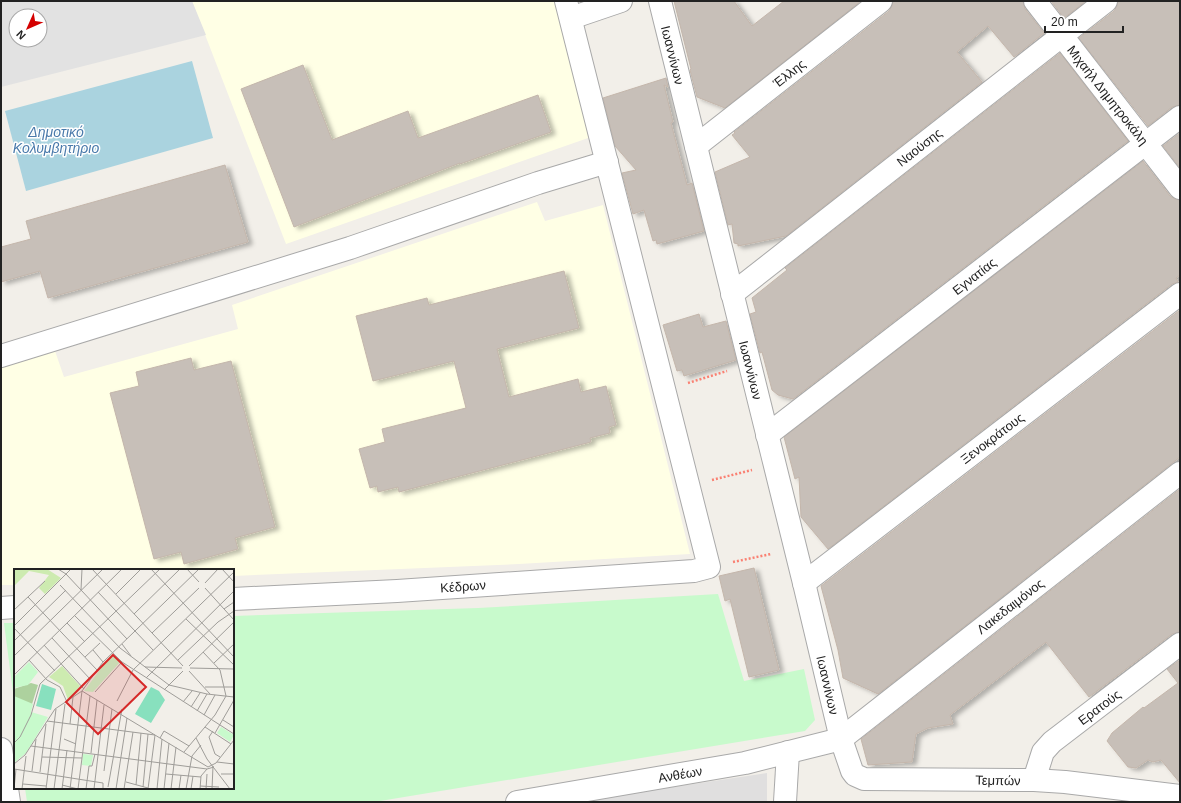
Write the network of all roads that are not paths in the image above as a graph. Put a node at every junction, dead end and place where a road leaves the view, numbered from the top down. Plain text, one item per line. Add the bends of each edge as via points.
1 (621, 1) edge
2 (660, 1) edge
3 (881, 1) edge
4 (1035, 1) edge
5 (1106, 1) edge
6 (568, 10) edge
7 (1062, 35) junction
8 (1180, 117) edge
9 (1146, 144) junction
10 (696, 146) junction
11 (607, 162) junction
12 (1180, 188) edge
13 (732, 294) junction
14 (1180, 294) edge
15 (1, 356) edge
16 (767, 435) junction
17 (1180, 473) edge
18 (804, 582) junction
19 (234, 599) edge
20 (14, 607) edge
21 (1, 608) edge
22 (1180, 644) edge
23 (841, 739) junction
24 (1, 749) edge
25 (788, 752) junction
26 (1034, 780) junction
27 (586, 796) edge
28 (1170, 798) edge
29 (8, 802) edge
30 (517, 802) edge
31 (785, 802) edge

1 - 6 street
2 - 10 street, Ιωαννίνων
3 - 10 street, Έλλης
4 - 7 street, Μιχαήλ Δημητροκάλη
5 - 7 street, Ναούσης
6 - 11 street
7 - 9 street, Μιχαήλ Δημητροκάλη
7 - 13 street, Ναούσης
8 - 9 street, Εγνατίας
9 - 12 street, Μιχαήλ Δημητροκάλη
9 - 16 street, Εγνατίας
10 - 13 street, Ιωαννίνων
11 - 15 street via 350,248
11 - 19 street, Κέδρων via 688,486 701,569 397,591
13 - 16 street, Ιωαννίνων
14 - 18 street, Ξενοκράτους
16 - 18 street, Ιωαννίνων
17 - 23 street, Λακεδαιμόνος
18 - 23 street, Ιωαννίνων
20 - 21 street
22 - 26 street, Ερατούς via 1052,742 1043,752
23 - 25 street, Ανθέων
23 - 26 street, Τεμπών via 852,771 864,779
24 - 29 street
25 - 27 street, Ανθέων
25 - 31 street
26 - 28 street, Τεμπών via 1065,782
27 - 30 street, Ανθέων

